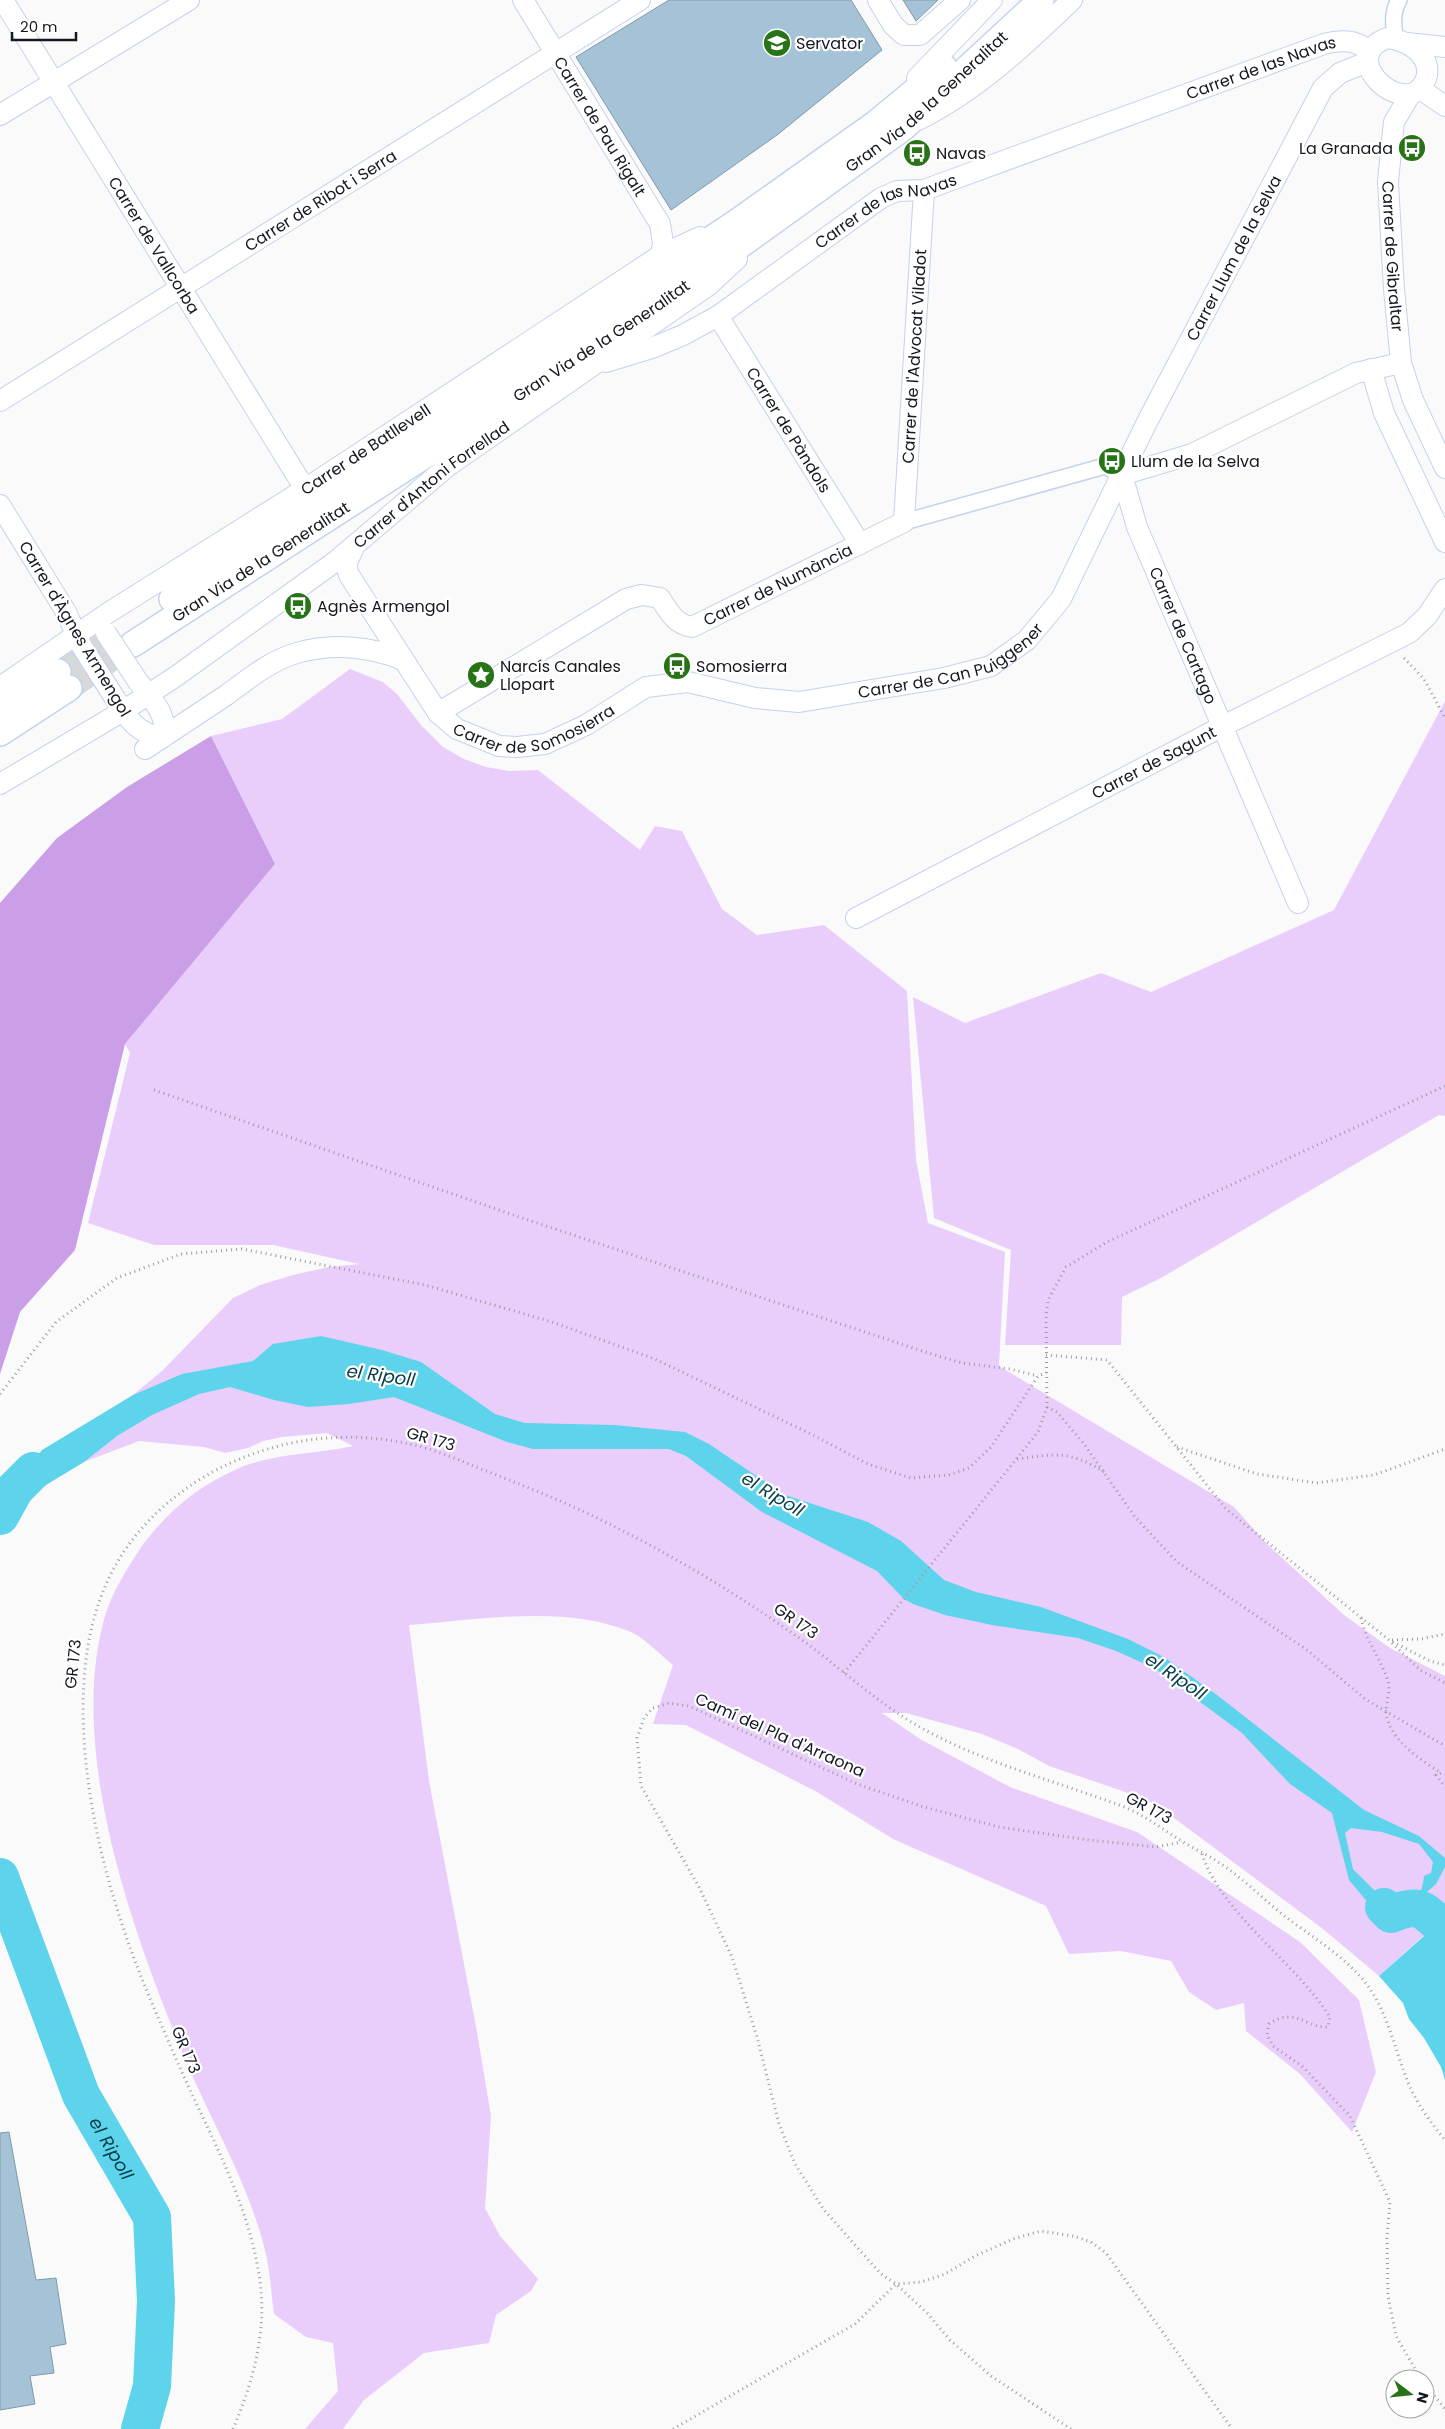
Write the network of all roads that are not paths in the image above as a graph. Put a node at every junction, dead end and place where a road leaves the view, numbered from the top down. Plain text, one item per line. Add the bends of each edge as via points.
1 (3, 0) edge
2 (189, 0) edge
3 (523, 0) edge
4 (640, 0) edge
5 (878, 0) edge
6 (960, 0) edge
7 (992, 0) edge
8 (1018, 0) edge
9 (1041, 0) edge
10 (1072, 0) edge
11 (1399, 0) edge
12 (1401, 41) junction
13 (1445, 47) edge
14 (556, 52) junction
15 (1368, 56) junction
16 (54, 82) junction
17 (1415, 92) junction
18 (901, 103) junction
19 (1445, 106) edge
20 (0, 115) edge
21 (903, 128) junction
22 (924, 190) junction
23 (805, 197) junction
24 (737, 222) junction
25 (661, 255) junction
26 (181, 286) junction
27 (718, 316) junction
28 (1402, 363) junction
29 (590, 367) junction
30 (1371, 369) junction
31 (0, 401) edge
32 (1445, 468) edge
33 (1122, 475) junction
34 (305, 489) junction
35 (0, 505) edge
36 (904, 522) junction
37 (1445, 542) edge
38 (860, 544) junction
39 (355, 545) junction
40 (1443, 592) edge
41 (118, 630) junction
42 (78, 640) junction
43 (403, 660) junction
44 (688, 682) joint
45 (0, 687) edge
46 (144, 689) junction
47 (119, 705) junction
48 (0, 711) edge
49 (438, 712) junction
50 (1223, 726) junction
51 (0, 733) edge
52 (162, 738) junction
53 (145, 749) dead end
54 (0, 784) edge
55 (1298, 903) dead end
56 (856, 918) dead end

1 - 16 street, Carrer de Vallcorba
2 - 16 street
3 - 14 street, Carrer de Pau Rigalt
4 - 14 street, Carrer de Ribot i Serra
5 - 6 street via 893,25 904,35 920,35
7 - 18 street via 915,80
8 - 18 street, Gran Via de la Generalitat
9 - 21 street, Gran Via de la Generalitat
10 - 21 street via 976,86 945,107
11 - 12 street via 1393,23
12 - 13 street
12 - 15 street via 1387,38 1377,42
12 - 17 street via 1423,55 1428,65 1427,78
14 - 25 street, Carrer de Pau Rigalt via 660,224
14 - 26 street, Carrer de Ribot i Serra
15 - 17 street via 1370,73 1381,83 1398,94
15 - 22 street, Carrer de las Navas via 1364,46 1349,41 1324,44
15 - 33 street, Carrer Llum de la Selva via 1323,88
16 - 20 street
16 - 26 street, Carrer de Vallcorba
17 - 19 street
17 - 28 street, Carrer de Gibraltar via 1394,122 1388,182
18 - 24 street, Gran Via de la Generalitat
21 - 23 street, Gran Via de la Generalitat
22 - 27 street, Carrer de las Navas via 897,191 881,198
22 - 36 street, Carrer de l'Advocat Viladot
23 - 29 street, Carrer d'Antoni Forrellad via 709,285
23 - 41 street, Gran Via de la Generalitat via 652,308
24 - 25 street, Carrer de Batllevell
24 - 41 street, Gran Via de la Generalitat
25 - 34 street, Carrer de Batllevell
26 - 31 street, Carrer de Ribot i Serra
26 - 34 street, Carrer de Vallcorba
27 - 29 street, Carrer de las Navas via 652,348
27 - 38 street, Carrer de Pàndols
28 - 30 street
28 - 32 street, Carrer de Gibraltar via 1412,400
29 - 39 street, Carrer d'Antoni Forrellad via 448,466
30 - 33 street via 1340,380 1192,454
30 - 37 street via 1384,413
33 - 36 street via 1105,466
33 - 44 street, Carrer de Can Puiggener via 1061,599 1027,640 991,666 944,678 799,702 755,698
33 - 50 street, Carrer de Cartago via 1137,527
34 - 41 street, Carrer de Batllevell
35 - 42 street, Carrer d'Àgnes Armengol via 66,612
36 - 38 street, Carrer de Numància
38 - 49 street, Carrer de Numància via 692,627 674,620 660,598 642,595 626,599
39 - 43 street, Carrer de Somosierra via 347,560 347,570
39 - 46 street, Carrer d'Antoni Forrellad via 175,677
40 - 50 street, Carrer de Sagunt via 1428,616 1390,644
41 - 42 street, Carrer de Batllevell
41 - 46 street, bridge
42 - 45 street, Carrer de Batllevell
42 - 47 street, Carrer d'Àgnes Armengol, bridge
43 - 49 street, Carrer de Somosierra
43 - 52 street via 381,651 354,648 296,653 266,668
44 - 49 street, Carrer de Somosierra via 646,686 586,725 545,744 499,746 457,729
46 - 47 street, Carrer d'Antoni Forrellad
46 - 52 street via 163,718 165,729
47 - 52 street, Carrer d'Àgnes Armengol via 130,723 139,730
47 - 54 street, Carrer d'Antoni Forrellad
48 - 51 street via 64,680
50 - 55 street, Carrer de Cartago
50 - 56 street, Carrer de Sagunt
52 - 53 street

